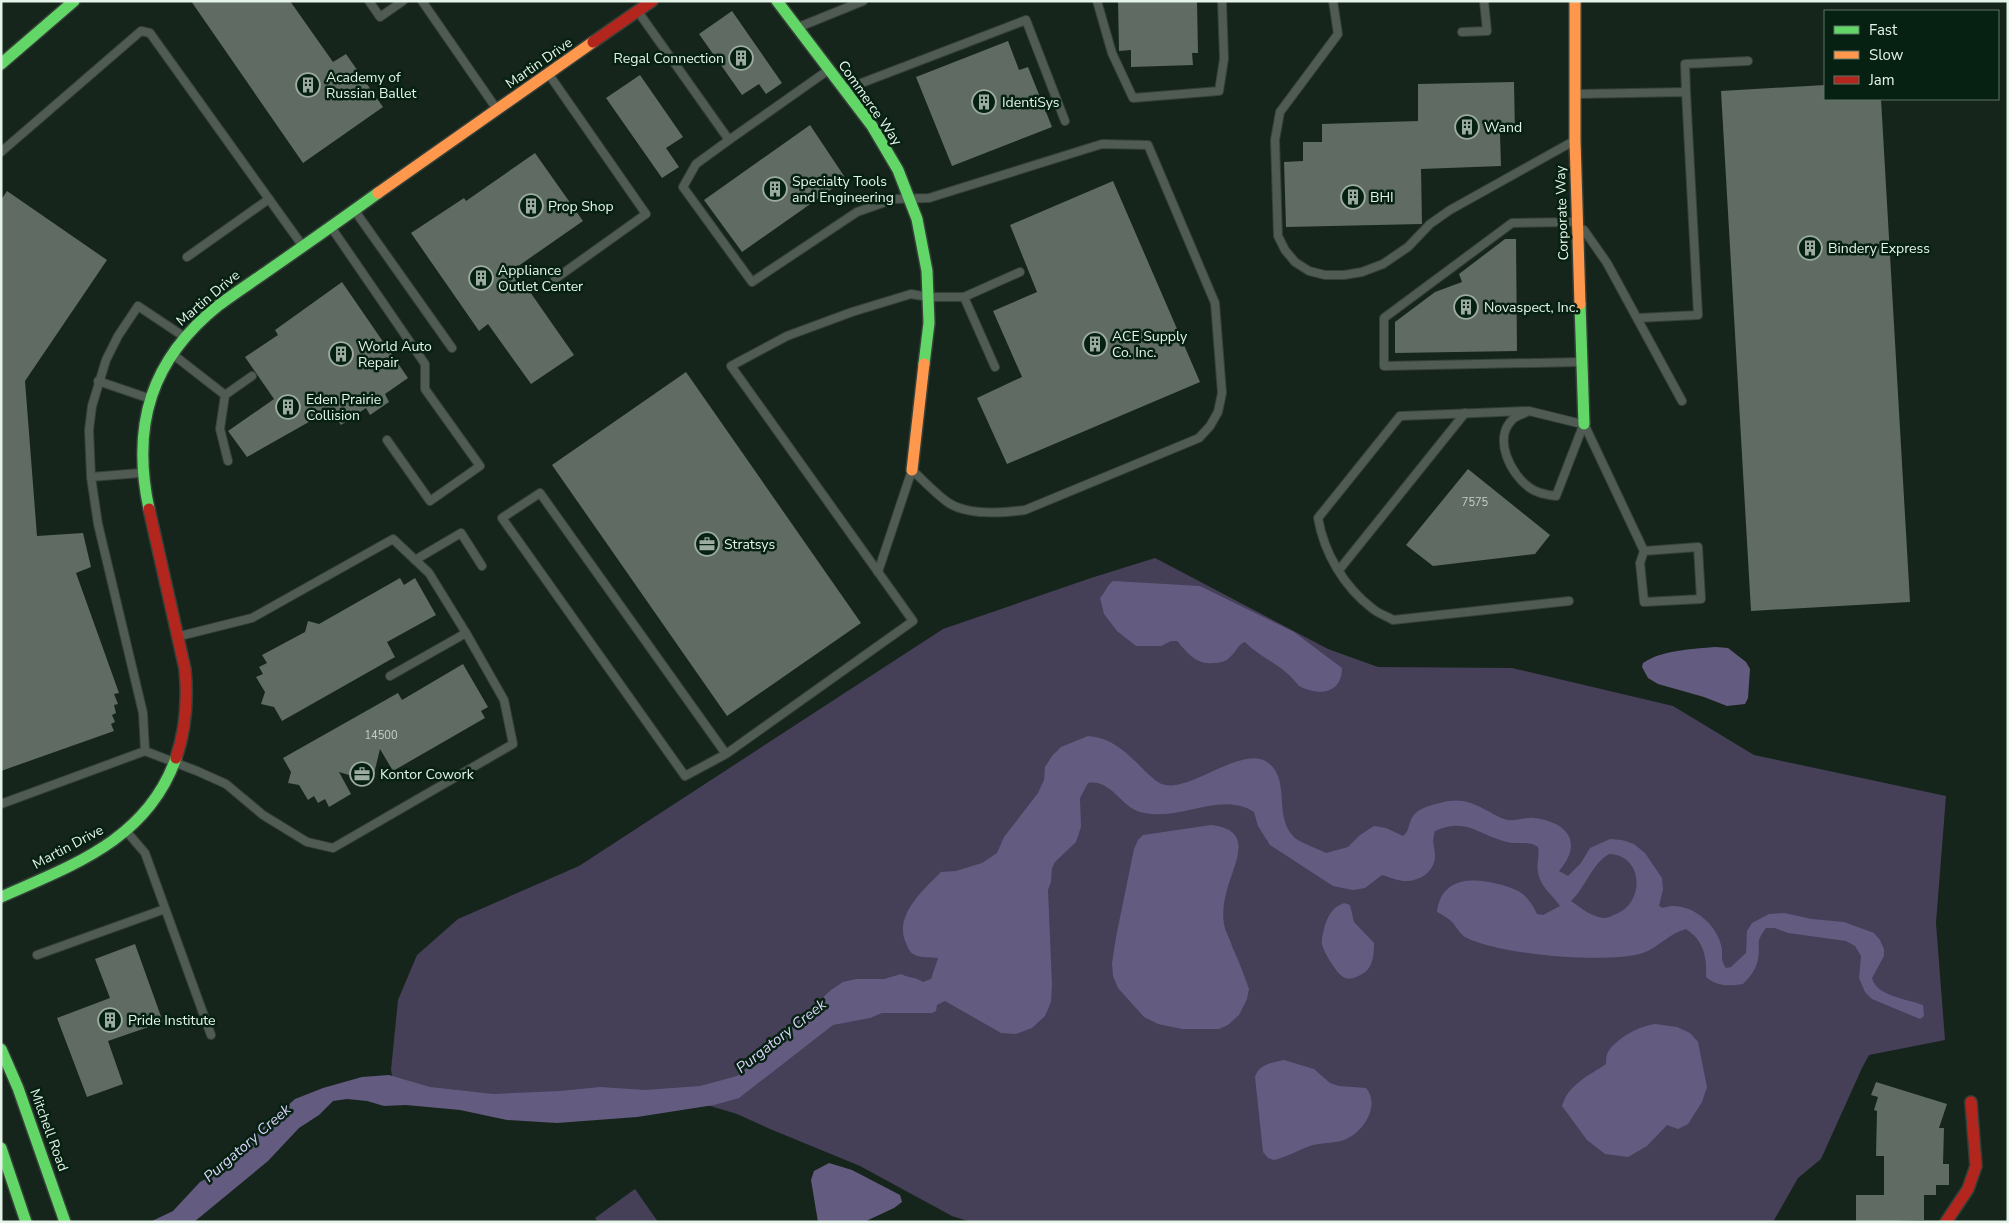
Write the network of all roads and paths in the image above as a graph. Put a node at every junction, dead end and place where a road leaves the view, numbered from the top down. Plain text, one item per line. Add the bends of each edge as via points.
1 (74, 1) edge
2 (369, 1) edge
3 (403, 1) edge
4 (422, 1) edge
5 (652, 1) edge
6 (778, 1) edge
7 (863, 1) edge
8 (1097, 1) edge
9 (1222, 1) edge
10 (1333, 1) edge
11 (1484, 1) edge
12 (1576, 1) edge
13 (638, 11) junction
14 (798, 28) junction
15 (1462, 32) dead end
16 (1748, 61) dead end
17 (1, 64) edge
18 (829, 70) junction
19 (549, 74) junction
20 (844, 89) junction
21 (1686, 92) junction
22 (1575, 94) junction
23 (498, 111) junction
24 (1065, 121) dead end
25 (729, 140) junction
26 (1575, 140) junction
27 (1, 152) edge
28 (270, 199) junction
29 (910, 199) junction
30 (354, 210) junction
31 (1578, 222) junction
32 (330, 226) junction
33 (303, 246) junction
34 (187, 257) dead end
35 (1020, 272) dead end
36 (555, 279) dead end
37 (928, 297) junction
38 (964, 297) junction
39 (1638, 318) junction
40 (184, 337) junction
41 (452, 348) dead end
42 (172, 353) junction
43 (1582, 362) junction
44 (995, 367) dead end
45 (252, 376) dead end
46 (98, 381) junction
47 (225, 395) junction
48 (150, 399) junction
49 (1682, 401) dead end
50 (1529, 410) junction
51 (1466, 413) junction
52 (1584, 424) junction
53 (387, 440) dead end
54 (228, 461) dead end
55 (912, 470) junction
56 (142, 473) junction
57 (91, 477) junction
58 (1644, 551) junction
59 (415, 560) junction
60 (482, 566) dead end
61 (1338, 570) junction
62 (878, 572) junction
63 (1569, 601) dead end
64 (466, 633) junction
65 (177, 636) junction
66 (390, 676) dead end
67 (145, 750) junction
68 (726, 754) junction
69 (175, 763) junction
70 (1, 804) edge
71 (126, 830) junction
72 (1, 897) edge
73 (165, 910) junction
74 (37, 955) dead end
75 (211, 1035) dead end
76 (1, 1049) edge
77 (1971, 1102) dead end
78 (1, 1148) edge
79 (26, 1222) edge
80 (65, 1222) edge
81 (1946, 1222) edge

1 - 17 main road
2 - 3 lane via 380,17
4 - 23 lane
5 - 13 main road, Martin Drive
6 - 14 main road, Commerce Way
7 - 14 lane
8 - 9 lane via 1112,54 1133,98 1219,91 1224,59
10 - 26 lane via 1338,34 1280,112 1275,140 1278,236 1295,262 1309,271 1344,275 1383,264 1450,210
11 - 15 lane via 1487,31
12 - 22 main road, Corporate Way
13 - 19 main road, Martin Drive
13 - 25 lane
14 - 18 main road, Commerce Way
16 - 21 lane via 1685,64
18 - 20 main road, Commerce Way
18 - 25 lane
19 - 23 main road, Martin Drive
19 - 36 lane via 646,214
20 - 24 lane via 1026,20
20 - 29 main road, Commerce Way via 872,126 898,170
21 - 22 lane
21 - 39 lane via 1698,315
22 - 26 main road, Corporate Way
23 - 30 main road, Martin Drive
25 - 29 lane via 696,164 683,187 752,282 857,212 894,199
26 - 31 main road, Corporate Way
27 - 28 lane via 141,31 146,31
28 - 33 lane
28 - 34 lane
29 - 37 main road, Commerce Way via 927,271
29 - 55 lane via 929,198 1102,144 1148,145 1215,303 1222,393 1218,412 1199,438 1025,510 1008,513 965,510 947,503
30 - 32 main road, Martin Drive
30 - 41 lane
31 - 39 lane via 1607,263
31 - 43 main road, Corporate Way
31 - 43 lane via 1512,223 1384,318 1384,366
32 - 33 main road, Martin Drive
32 - 53 lane via 425,364 425,389 480,466 430,501
33 - 40 main road, Martin Drive via 219,305
35 - 38 lane
37 - 38 lane
37 - 55 main road, Commerce Way via 928,340
37 - 62 lane via 910,294 844,315 787,336 731,366
38 - 44 lane
39 - 49 lane
40 - 42 main road, Martin Drive
40 - 46 lane via 138,306 118,336
42 - 47 lane
42 - 48 main road, Martin Drive
43 - 52 main road, Corporate Way
45 - 47 lane
46 - 48 lane
46 - 57 lane via 89,430
47 - 54 lane via 220,429
48 - 56 main road, Martin Drive via 141,446
50 - 51 lane
50 - 52 lane
50 - 52 lane via 1513,419 1506,430 1506,458 1530,489 1544,494 1556,496
51 - 61 lane
51 - 61 lane via 1400,416 1318,518 1321,535
52 - 58 lane
55 - 62 lane
56 - 57 lane
56 - 65 main road, Martin Drive
57 - 67 lane via 98,524 143,713
58 - 58 lane via 1640,563 1644,602 1701,599 1698,547
59 - 60 lane via 461,533
59 - 64 lane via 428,573
59 - 65 lane via 393,539 252,618
61 - 63 lane via 1356,594 1374,610 1394,620
62 - 68 lane via 913,621
64 - 66 lane
64 - 69 lane via 504,700 513,744 333,848 307,842 263,815 226,784
65 - 69 main road, Martin Drive via 185,669 188,705
67 - 69 lane
67 - 70 lane
68 - 68 lane via 685,776 502,518 540,493
69 - 71 main road, Martin Drive via 160,794
71 - 72 main road, Martin Drive via 111,844 85,858
71 - 73 lane via 145,853
73 - 74 lane
73 - 75 lane
76 - 80 main road, Mitchell Road
77 - 81 main road via 1976,1166 1968,1189
78 - 79 main road via 11,1187

